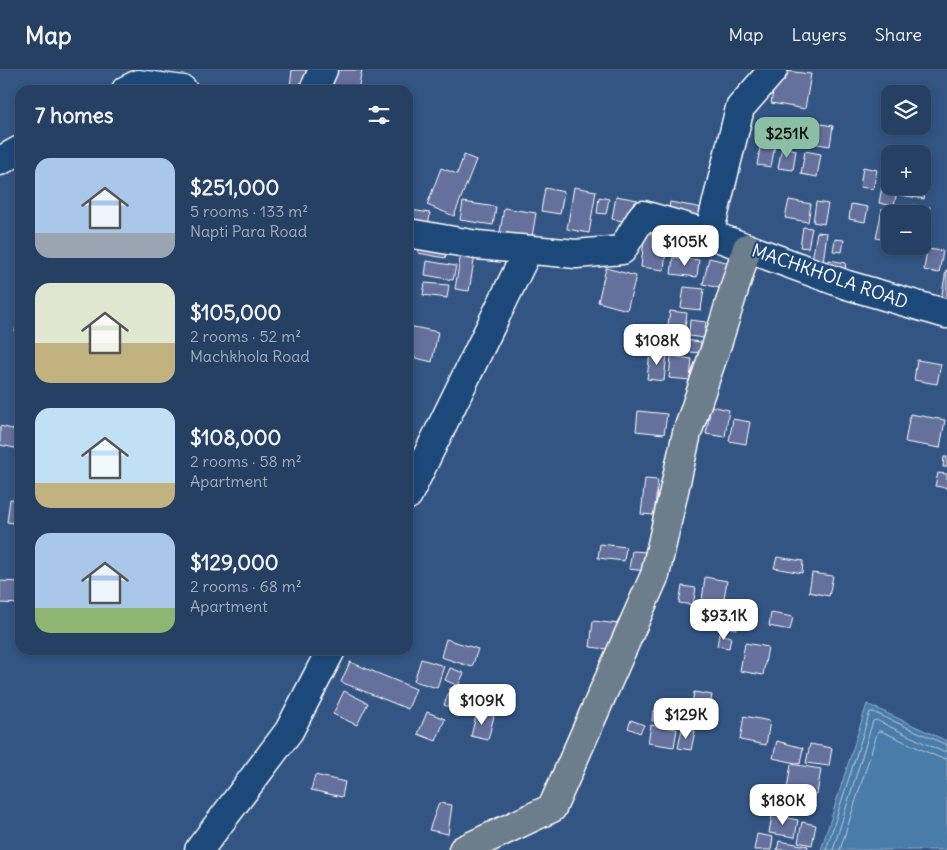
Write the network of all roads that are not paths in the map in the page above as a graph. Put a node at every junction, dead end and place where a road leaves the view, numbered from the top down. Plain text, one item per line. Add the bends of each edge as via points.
1 (323, 70) edge
2 (773, 70) edge
3 (316, 85) edge
4 (15, 153) edge
5 (0, 161) edge
6 (413, 234) edge
7 (709, 234) junction
8 (747, 248) junction
9 (528, 250) junction
10 (947, 314) edge
11 (413, 485) edge
12 (328, 655) edge
13 (199, 850) edge
14 (462, 850) edge

1 - 3 street
2 - 7 street via 740,108
4 - 5 street
6 - 9 street, MACHKHOLA ROAD
7 - 8 street, MACHKHOLA ROAD
7 - 9 street, MACHKHOLA ROAD via 644,216 622,250 576,254
8 - 10 street, MACHKHOLA ROAD via 847,285
8 - 14 main road via 687,433 655,575 552,808
9 - 11 street
12 - 13 street via 288,731

